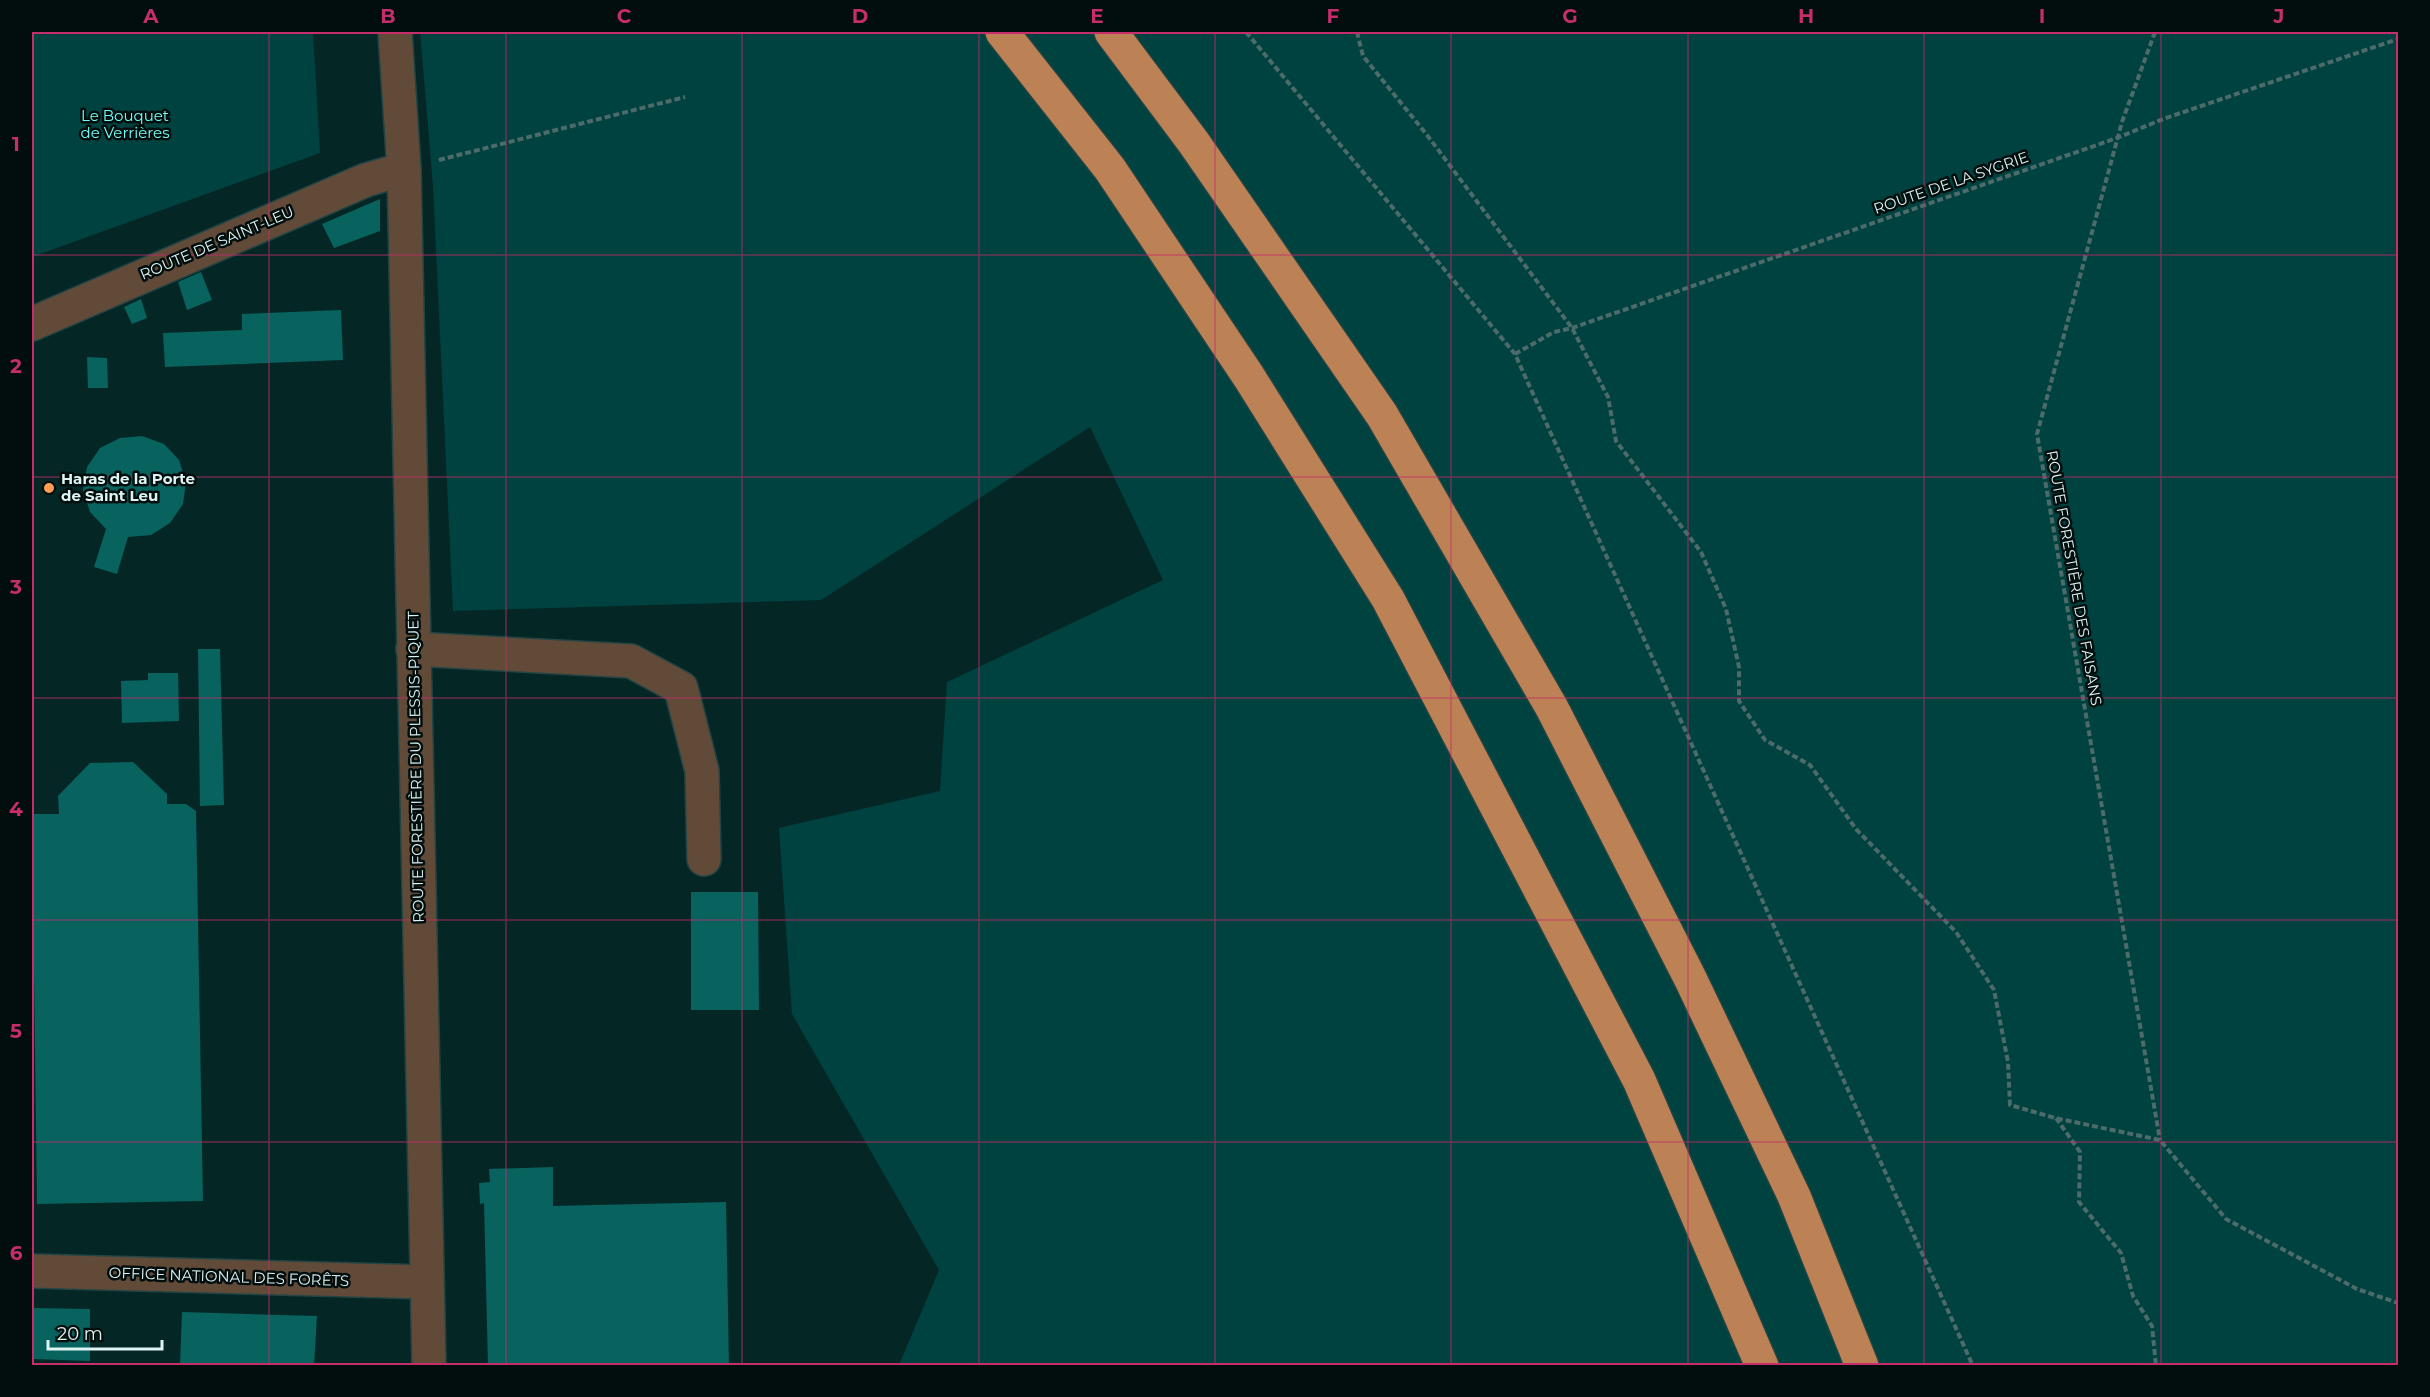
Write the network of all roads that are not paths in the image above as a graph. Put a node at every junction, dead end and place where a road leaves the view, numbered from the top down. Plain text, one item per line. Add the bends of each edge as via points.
1 (395, 32) edge
2 (1002, 32) edge
3 (1111, 32) edge
4 (404, 169) junction
5 (32, 324) edge
6 (413, 649) junction
7 (704, 859) dead end
8 (32, 1271) edge
9 (427, 1282) junction
10 (429, 1365) edge
11 (1762, 1365) edge
12 (1862, 1365) edge

1 - 4 street, ROUTE FORESTIÈRE DU PLESSIS-PIQUET
2 - 11 highway via 1110,169 1249,377 1388,600 1639,1080
3 - 12 highway via 1194,143 1382,416 1552,708 1690,978 1794,1196
4 - 5 street, ROUTE DE SAINT-LEU via 366,180
4 - 6 street, ROUTE FORESTIÈRE DU PLESSIS-PIQUET
6 - 7 street via 631,661 681,688 702,771
6 - 9 street, ROUTE FORESTIÈRE DU PLESSIS-PIQUET
8 - 9 street, OFFICE NATIONAL DES FORÊTS
9 - 10 street, ROUTE FORESTIÈRE DU PLESSIS-PIQUET

